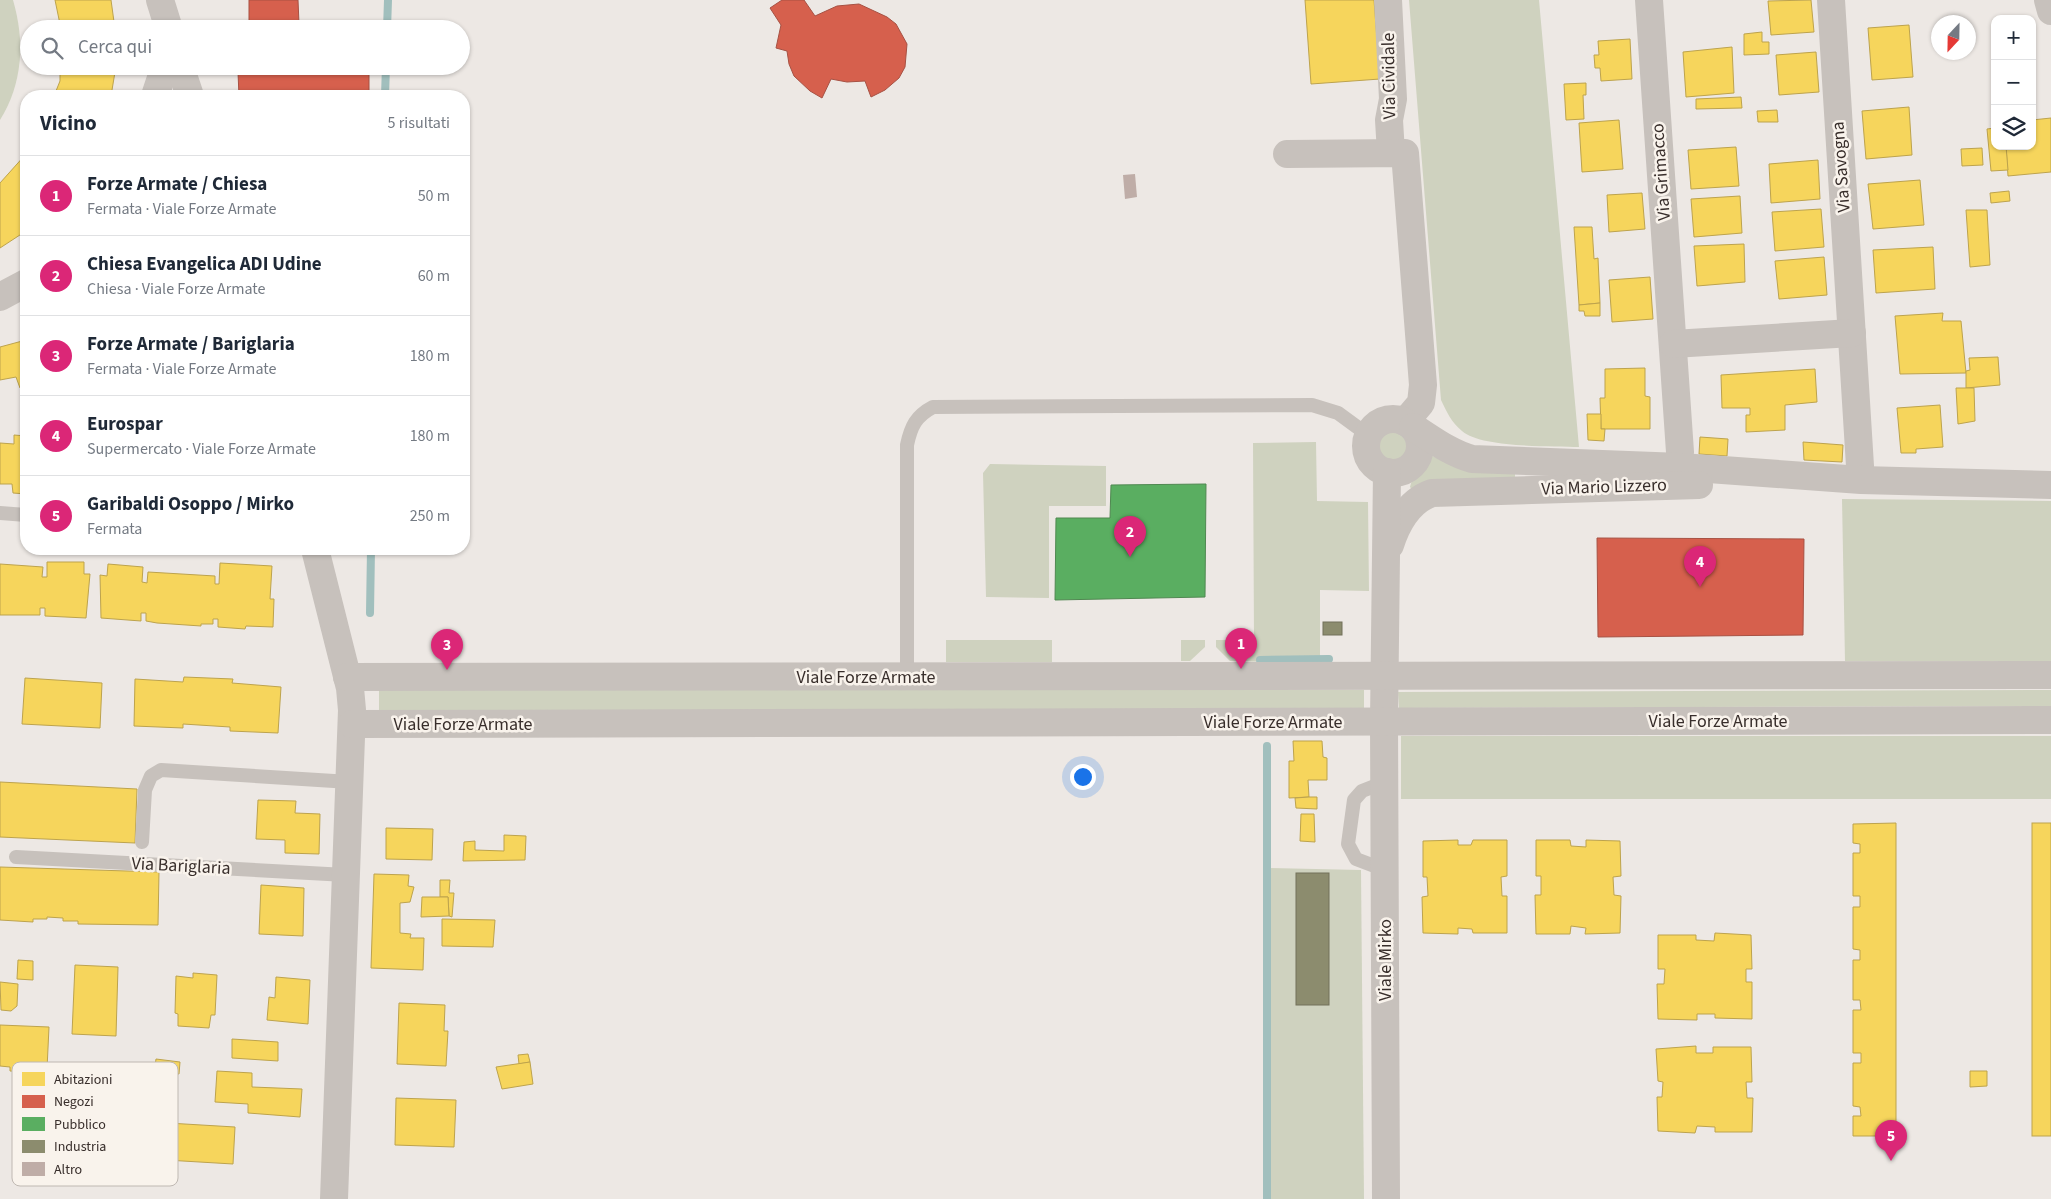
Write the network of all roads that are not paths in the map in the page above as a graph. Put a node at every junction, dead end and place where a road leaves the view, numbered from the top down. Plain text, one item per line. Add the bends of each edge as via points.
1 (160, 0) edge
2 (1388, 0) edge
3 (1649, 0) edge
4 (1831, 0) edge
5 (2048, 0) edge
6 (2051, 11) edge
7 (166, 20) edge
8 (162, 75) edge
9 (183, 75) edge
10 (157, 90) edge
11 (188, 90) edge
12 (1391, 153) junction
13 (1287, 154) dead end
14 (20, 287) edge
15 (0, 297) edge
16 (1852, 333) junction
17 (1673, 344) junction
18 (1409, 424) junction
19 (1368, 435) junction
20 (1680, 452) dead end
21 (1387, 472) junction
22 (1860, 473) junction
23 (2051, 485) edge
24 (0, 513) edge
25 (20, 515) edge
26 (316, 555) edge
27 (1386, 559) junction
28 (2051, 674) edge
29 (347, 677) junction
30 (907, 677) junction
31 (1385, 677) junction
32 (2051, 720) edge
33 (1384, 722) junction
34 (352, 724) junction
35 (350, 782) junction
36 (1385, 782) junction
37 (142, 842) dead end
38 (16, 857) dead end
39 (1385, 870) junction
40 (346, 875) junction
41 (334, 1199) edge
42 (1386, 1199) edge

1 - 7 street
2 - 12 street, Via Cividale via 1393,99 1389,120
3 - 17 street, Via Grimacco
4 - 16 street, Via Savogna
5 - 6 street
8 - 10 street
9 - 11 street
12 - 13 street
12 - 18 street via 1405,153 1423,385 1421,403
14 - 15 street
16 - 17 street
16 - 22 street, Via Savogna
17 - 20 street, Via Grimacco
18 - 19 street via 1397,419 1380,422
18 - 21 street via 1419,438 1418,456 1406,470
18 - 22 street, Via Mario Lizzero via 1440,445 1472,459
19 - 21 street via 1369,458
19 - 30 lane via 1338,413 1312,405 933,407 921,413 911,426 907,445
21 - 27 street, Via Mario Lizzero
22 - 23 street, Via Mario Lizzero
22 - 27 street, Via Mario Lizzero via 1432,493 1418,500 1400,521
24 - 25 lane
26 - 29 street
27 - 31 street, Via Mario Lizzero
28 - 31 street, Viale Forze Armate
29 - 30 street, Viale Forze Armate
29 - 34 street via 352,700
30 - 31 street, Viale Forze Armate
31 - 33 street
32 - 33 street, Viale Forze Armate
33 - 34 street, Viale Forze Armate
33 - 36 street, Viale Mirko
34 - 35 street
35 - 37 lane, Via Bariglaria via 161,770 151,776 145,790
35 - 40 street
36 - 39 street, Viale Mirko
36 - 39 lane via 1356,796 1348,844 1356,859
38 - 40 lane, Via Bariglaria
39 - 42 street, Viale Mirko
40 - 41 street

